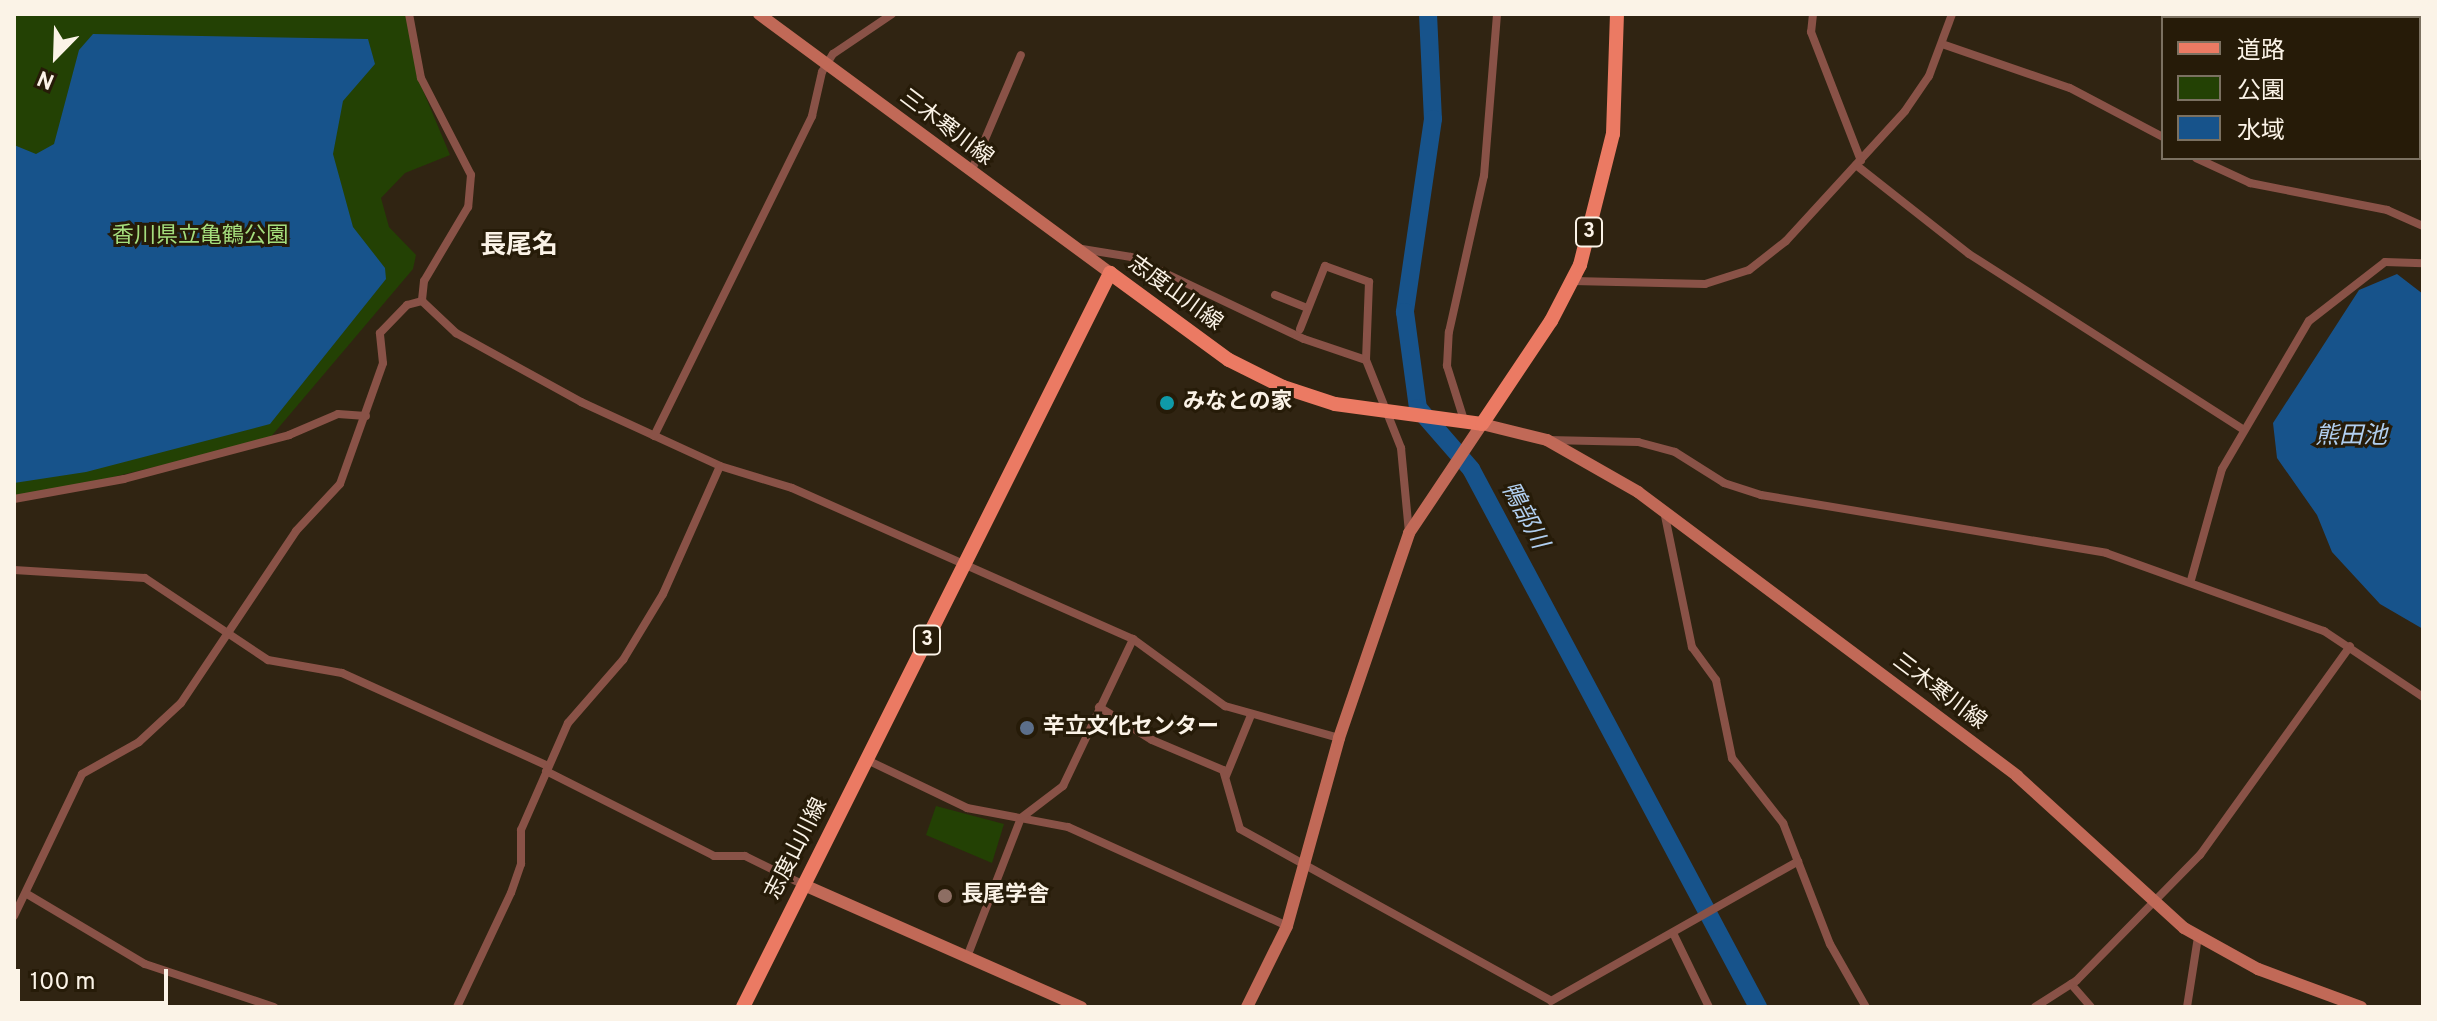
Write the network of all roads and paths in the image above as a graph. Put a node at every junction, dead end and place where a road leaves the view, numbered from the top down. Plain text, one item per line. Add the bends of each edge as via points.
1 (409, 14) edge
2 (759, 14) edge
3 (892, 14) edge
4 (1497, 14) edge
5 (1617, 14) edge
6 (1813, 14) edge
7 (1952, 14) edge
8 (1942, 44) junction
9 (1021, 55) dead end
10 (829, 65) junction
11 (2161, 136) edge
12 (2200, 160) edge
13 (1859, 163) junction
14 (971, 172) junction
15 (2423, 226) edge
16 (1076, 248) junction
17 (2423, 263) edge
18 (1110, 273) junction
19 (1573, 281) junction
20 (1275, 295) dead end
21 (422, 301) junction
22 (1308, 308) junction
23 (1300, 329) dead end
24 (1366, 360) junction
25 (1384, 412) junction
26 (366, 416) junction
27 (1462, 420) junction
28 (1482, 424) junction
29 (2241, 428) junction
30 (654, 436) junction
31 (1547, 440) junction
32 (720, 466) junction
33 (14, 499) edge
34 (1664, 511) junction
35 (1409, 533) junction
36 (962, 568) junction
37 (14, 570) edge
38 (2191, 580) junction
39 (224, 634) junction
40 (1133, 639) junction
41 (2350, 646) junction
42 (2423, 697) edge
43 (1099, 707) junction
44 (1251, 715) junction
45 (1339, 738) junction
46 (867, 760) junction
47 (547, 768) junction
48 (1226, 776) junction
49 (1021, 818) junction
50 (1798, 861) junction
51 (1306, 866) junction
52 (804, 885) junction
53 (27, 894) junction
54 (2150, 903) junction
55 (14, 916) edge
56 (1287, 926) junction
57 (1678, 932) junction
58 (2198, 937) junction
59 (967, 957) junction
60 (2071, 984) junction
61 (274, 1007) edge
62 (457, 1007) edge
63 (743, 1007) edge
64 (1081, 1007) edge
65 (1247, 1007) edge
66 (1709, 1007) edge
67 (1866, 1007) edge
68 (2035, 1007) edge
69 (2091, 1007) edge
70 (2187, 1007) edge
71 (2361, 1007) edge

1 - 21 street via 426,93 471,175 468,207 424,281
2 - 10 main road, 三木寒川線
3 - 10 street via 833,54
4 - 27 street via 1484,176 1449,332 1447,366
5 - 19 main road, 3 via 1613,134
6 - 13 street via 1811,32
7 - 8 street
8 - 11 street via 2070,88
8 - 13 street via 1922,89
9 - 14 street
10 - 14 main road, 三木寒川線
10 - 30 street via 812,116
12 - 15 street via 2250,183 2387,210
13 - 19 street via 1786,241 1728,279
13 - 29 street via 1969,254
14 - 16 main road, 三木寒川線
16 - 18 main road, 三木寒川線
16 - 24 street via 1131,257 1304,339
17 - 29 street via 2385,262 2329,301
18 - 25 main road, 志度山川線 via 1257,376 1313,399
18 - 36 main road, 志度山川線 / 3
19 - 28 main road, 3
20 - 22 street
21 - 26 street via 380,333 383,363
21 - 30 street via 489,354
22 - 23 street
22 - 24 street via 1325,266 1369,282
24 - 25 street
25 - 27 main road, 志度山川線
25 - 35 street via 1401,448
26 - 33 street via 338,414 289,435 124,479
26 - 39 street via 340,484 296,531
27 - 28 main road, 志度山川線
28 - 31 main road, 三木寒川線
28 - 35 main road
29 - 38 street
30 - 32 street
31 - 34 main road, 三木寒川線 via 1605,469
31 - 38 street via 1638,442 1761,495 2035,536
32 - 36 street via 792,488
32 - 47 street via 663,594 623,660 568,723
34 - 50 street via 1692,647 1716,680 1732,758 1777,813
34 - 54 main road, 三木寒川線 via 2017,776
35 - 45 main road
36 - 40 street
36 - 46 main road, 志度山川線 / 3
37 - 39 street via 145,578
38 - 41 street
39 - 47 street via 283,667 342,673
39 - 53 street via 158,728 82,774
40 - 43 street
40 - 44 street via 1158,652 1196,691
41 - 42 street
41 - 54 street via 2207,846
43 - 48 street
43 - 49 street via 1063,786
44 - 45 street
44 - 48 street
45 - 51 main road
46 - 49 street via 967,808
46 - 52 main road, 志度山川線 / 3
47 - 52 street via 714,856 745,856
47 - 62 street via 521,830 511,893
48 - 51 street via 1240,829
49 - 56 street via 1068,827
49 - 59 street
50 - 57 street
50 - 67 street
51 - 56 main road
51 - 57 street via 1551,1001
52 - 59 main road
52 - 63 main road, 志度山川線 / 3
53 - 55 street
53 - 61 street via 145,964
54 - 58 main road, 三木寒川線
54 - 60 street
56 - 65 main road
57 - 66 street
58 - 70 street
58 - 71 main road, 三木寒川線 via 2258,969
59 - 64 main road
60 - 68 street
60 - 69 street

